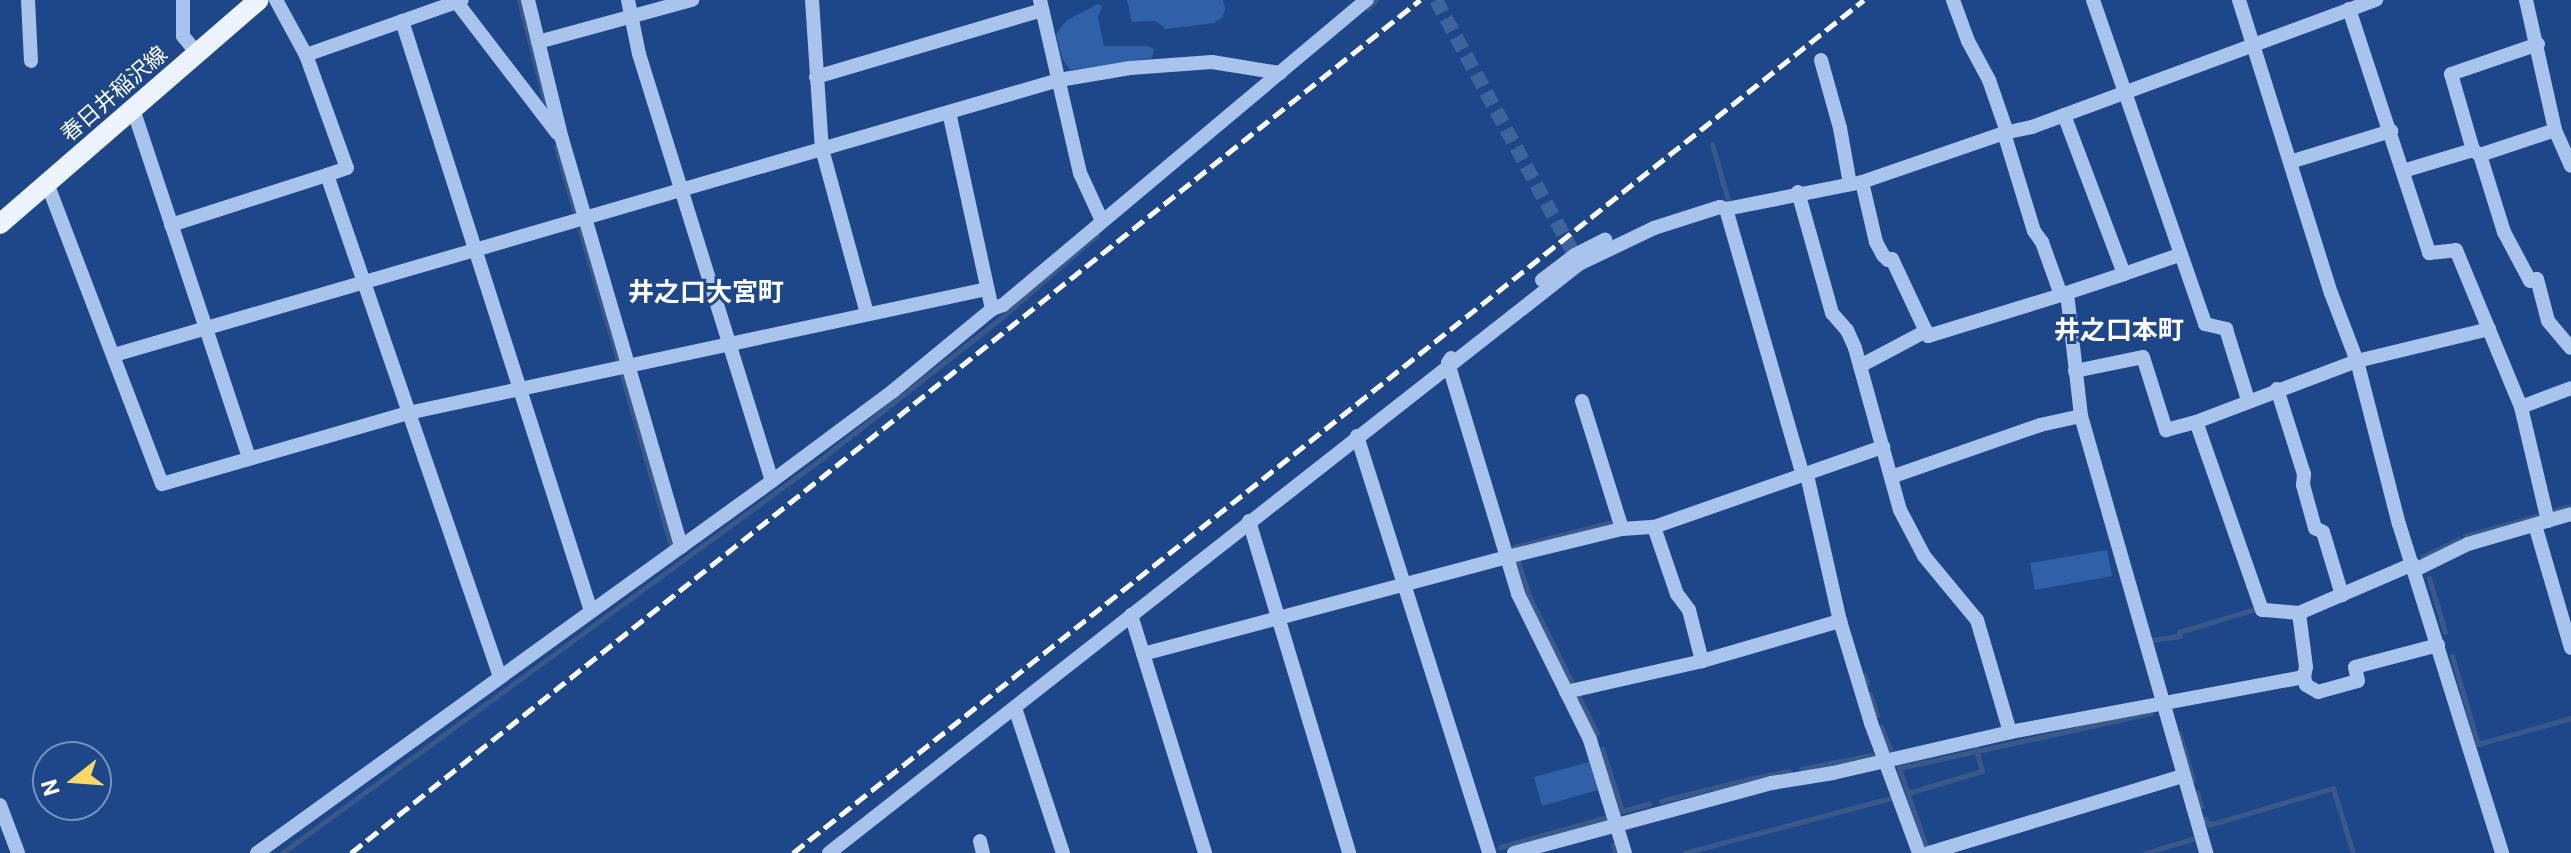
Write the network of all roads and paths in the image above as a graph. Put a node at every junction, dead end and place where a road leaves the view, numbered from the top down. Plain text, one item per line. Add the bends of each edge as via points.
1 (28, 0) edge
2 (183, 0) edge
3 (259, 0) edge
4 (276, 0) edge
5 (528, 0) edge
6 (628, 0) edge
7 (692, 0) edge
8 (812, 0) edge
9 (1367, 0) edge
10 (1953, 0) edge
11 (2093, 0) edge
12 (2239, 0) edge
13 (2376, 0) edge
14 (2526, 0) edge
15 (458, 1) edge
16 (1041, 5) edge
17 (2353, 5) edge
18 (631, 16) junction
19 (402, 21) junction
20 (538, 42) junction
21 (2253, 43) junction
22 (2538, 44) junction
23 (197, 53) junction
24 (306, 55) junction
25 (1821, 60) dead end
26 (31, 61) dead end
27 (1280, 73) junction
28 (816, 77) junction
29 (1059, 80) junction
30 (2125, 92) junction
31 (133, 109) junction
32 (949, 112) junction
33 (2064, 115) junction
34 (2555, 130) junction
35 (2391, 131) junction
36 (2006, 132) junction
37 (562, 139) junction
38 (2566, 144) edge
39 (822, 149) junction
40 (2476, 153) junction
41 (2290, 162) junction
42 (2571, 166) edge
43 (2403, 171) junction
44 (327, 175) junction
45 (47, 183) junction
46 (1856, 183) junction
47 (681, 189) junction
48 (1798, 192) junction
49 (1723, 208) junction
50 (585, 217) junction
51 (1102, 221) junction
52 (0, 224) edge
53 (171, 225) junction
54 (475, 249) junction
55 (2179, 255) junction
56 (2124, 274) junction
57 (363, 281) junction
58 (987, 289) junction
59 (2064, 294) junction
60 (992, 309) junction
61 (867, 314) junction
62 (206, 328) junction
63 (2489, 329) junction
64 (1926, 331) junction
65 (729, 343) junction
66 (2571, 348) edge
67 (114, 355) junction
68 (2357, 361) junction
69 (1448, 363) junction
70 (628, 365) junction
71 (1860, 366) junction
72 (2075, 371) junction
73 (520, 388) junction
74 (2571, 388) edge
75 (2277, 389) junction
76 (2248, 400) junction
77 (1582, 401) dead end
78 (2521, 407) junction
79 (408, 413) junction
80 (2081, 416) junction
81 (2196, 422) junction
82 (1357, 436) junction
83 (1883, 447) junction
84 (249, 458) junction
85 (1805, 475) junction
86 (1891, 477) junction
87 (772, 481) junction
88 (2571, 514) edge
89 (1249, 521) junction
90 (2542, 523) junction
91 (1654, 527) junction
92 (1622, 529) junction
93 (681, 547) junction
94 (1507, 557) junction
95 (2414, 567) junction
96 (1404, 584) junction
97 (2342, 595) junction
98 (591, 611) junction
99 (2299, 613) junction
100 (1131, 615) junction
101 (1278, 618) junction
102 (1840, 621) junction
103 (2438, 645) junction
104 (2571, 648) edge
105 (1143, 654) junction
106 (1702, 661) junction
107 (500, 677) junction
108 (2304, 677) junction
109 (1566, 692) junction
110 (2161, 704) junction
111 (1015, 708) junction
112 (2010, 732) junction
113 (1887, 760) junction
114 (2183, 776) junction
115 (0, 805) edge
116 (1615, 825) junction
117 (18, 853) edge
118 (257, 853) edge
119 (829, 853) edge
120 (1063, 853) edge
121 (1205, 853) edge
122 (1349, 853) edge
123 (1489, 853) edge
124 (1514, 853) edge
125 (1625, 853) edge
126 (1920, 853) edge
127 (2206, 853) edge
128 (2502, 853) edge

1 - 26 street
2 - 23 street via 183,36
3 - 23 main road, 春日井稲沢線
4 - 24 street
5 - 20 street
6 - 18 street
7 - 18 street
8 - 28 street
9 - 27 street
10 - 36 street
11 - 30 street
12 - 21 street
13 - 17 street
14 - 22 street
15 - 19 street
15 - 37 street
16 - 28 street
16 - 29 street
17 - 21 street
17 - 35 street
18 - 20 street
18 - 47 street
19 - 24 street
19 - 54 street
20 - 37 street
21 - 30 street
21 - 41 street
22 - 34 street
22 - 40 street via 2451,74
23 - 31 main road, 春日井稲沢線
24 - 44 street via 347,168
25 - 46 street
27 - 29 street via 1212,62
27 - 51 street
28 - 39 street
29 - 32 street
29 - 51 street via 1080,173
30 - 33 street
30 - 55 street
31 - 45 main road, 春日井稲沢線
31 - 53 street
32 - 39 street
32 - 58 street
33 - 36 street
33 - 56 street
34 - 38 street
34 - 40 street
35 - 41 street
35 - 43 street
36 - 46 street
36 - 59 street via 2019,191
37 - 50 street
38 - 42 street
39 - 47 street
39 - 61 street
40 - 43 street
40 - 66 street via 2504,232 2530,281 2537,279 2548,321
41 - 68 street
43 - 63 street via 2429,253 2456,250
44 - 53 street
44 - 57 street
45 - 52 main road, 春日井稲沢線
45 - 67 street
46 - 48 street
46 - 64 street via 1876,242 1892,259
47 - 50 street
47 - 65 street
48 - 49 street
48 - 71 street via 1832,313 1847,330
49 - 69 street via 1654,228 1579,264
49 - 69 street via 1707,205 1650,220 1574,252 1458,346
49 - 85 street
50 - 54 street
50 - 70 street
51 - 60 street
53 - 62 street
54 - 57 street
54 - 73 street
55 - 56 street
55 - 76 street via 2205,324 2226,329
56 - 59 street
57 - 62 street
57 - 79 street
58 - 60 street
58 - 61 street
59 - 64 street via 1928,336
59 - 72 street
60 - 87 street
61 - 65 street
62 - 67 street
62 - 84 street
63 - 68 street
63 - 78 street
64 - 71 street
65 - 70 street
65 - 87 street
67 - 84 street via 162,484
68 - 75 street
68 - 95 street
69 - 82 street
69 - 94 street
70 - 73 street
70 - 93 street
71 - 83 street
72 - 80 street
72 - 81 street via 2143,357 2166,430
73 - 79 street
73 - 98 street
74 - 78 street
75 - 76 street
75 - 97 street via 2315,528 2323,532
76 - 81 street
77 - 92 street
78 - 90 street
79 - 84 street
79 - 107 street
80 - 86 street
80 - 110 street
81 - 99 street via 2262,610
82 - 89 street
82 - 96 street
83 - 85 street
83 - 86 street
85 - 91 street
85 - 102 street
86 - 112 street via 1900,510 1924,556 1977,620
87 - 93 street
88 - 90 street
89 - 100 street
89 - 101 street
90 - 95 street via 2468,544
90 - 104 street
91 - 92 street
91 - 106 street via 1677,594 1689,610
92 - 94 street
93 - 98 street
94 - 96 street
94 - 109 street via 1518,594
95 - 97 street
95 - 103 street
96 - 101 street
96 - 123 street
97 - 99 street
98 - 107 street
99 - 108 street
100 - 105 street
100 - 111 street
101 - 105 street
101 - 122 street
102 - 106 street
102 - 113 street
103 - 108 street via 2355,667 2358,681 2318,692
103 - 128 street
105 - 121 street
106 - 109 street
107 - 118 street
108 - 110 street
109 - 116 street via 1590,740
110 - 112 street
110 - 114 street
111 - 119 street
111 - 120 street
112 - 113 street
113 - 116 street via 1772,783
113 - 126 street
114 - 126 street
114 - 127 street
115 - 117 street
116 - 124 street
116 - 125 street

